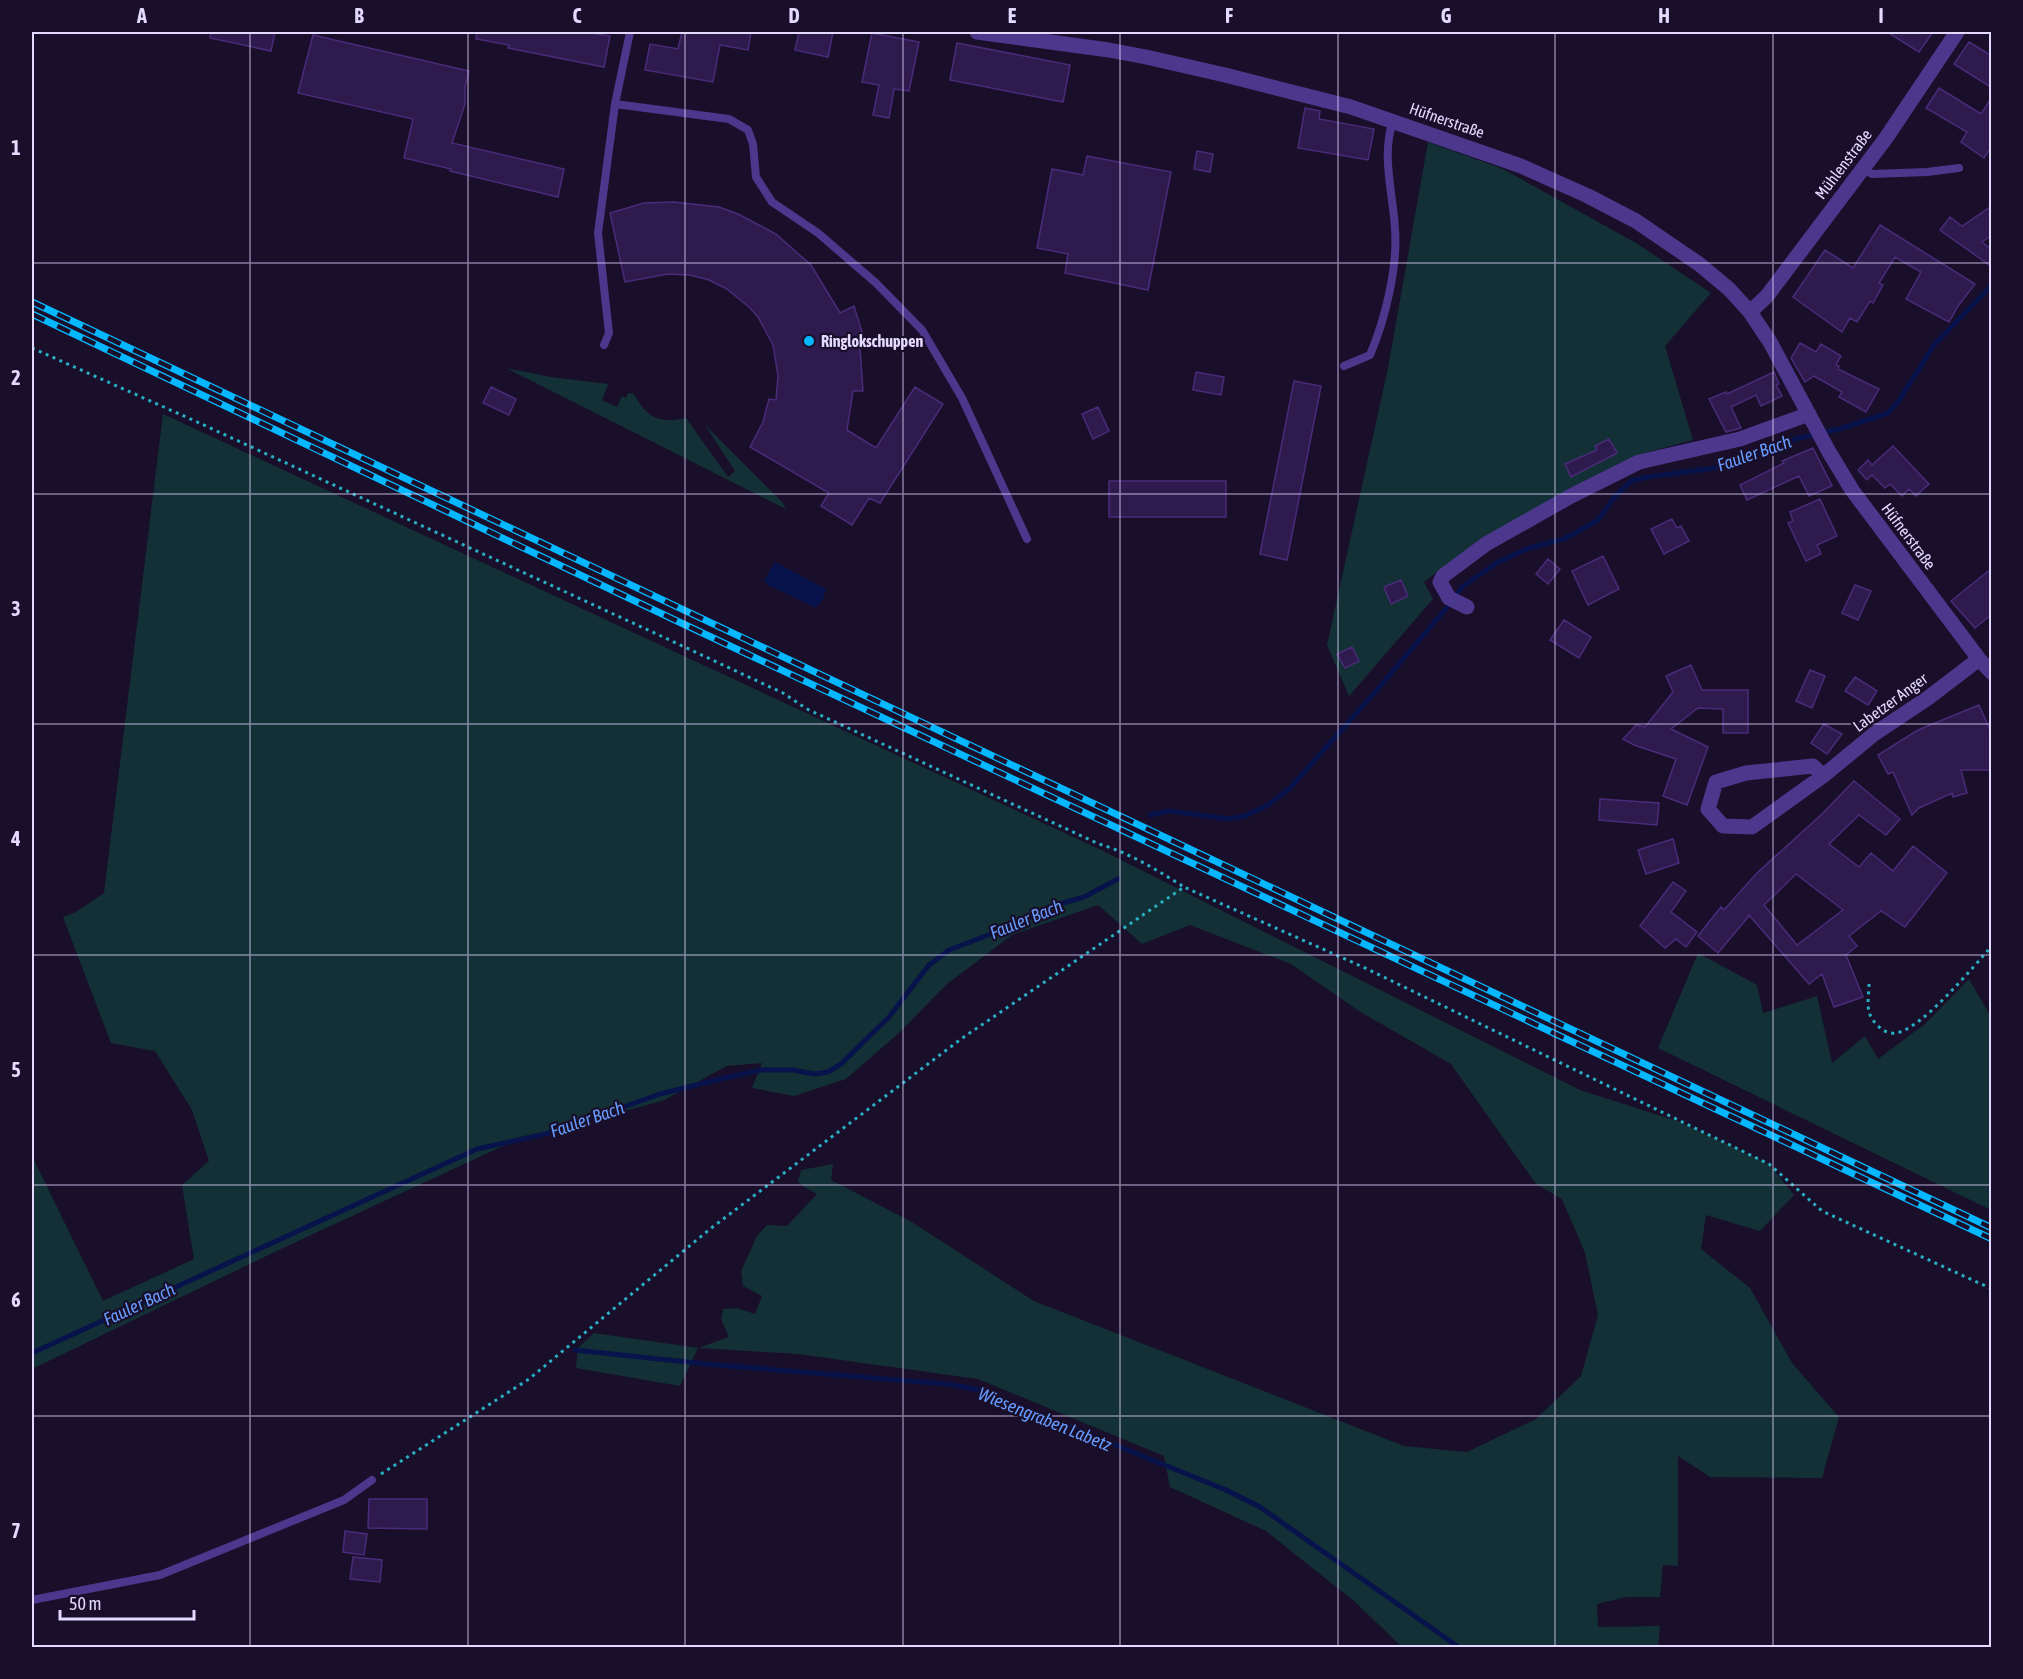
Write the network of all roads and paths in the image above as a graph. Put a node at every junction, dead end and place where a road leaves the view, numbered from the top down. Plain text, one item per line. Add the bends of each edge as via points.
1 (630, 32) edge
2 (977, 32) edge
3 (1957, 32) edge
4 (615, 104) junction
5 (1393, 120) junction
6 (1959, 168) dead end
7 (1863, 169) junction
8 (1750, 312) junction
9 (604, 345) dead end
10 (32, 348) edge
11 (1344, 366) dead end
12 (1811, 418) junction
13 (1027, 539) dead end
14 (1467, 607) dead end
15 (1979, 659) junction
16 (1992, 673) edge
17 (1823, 776) junction
18 (1184, 887) junction
19 (1992, 946) edge
20 (1869, 984) dead end
21 (1992, 1289) edge
22 (372, 1480) joint
23 (32, 1600) edge

1 - 4 lane
2 - 5 street, Hüfnerstraße via 1175,63
3 - 7 street, Mühlenstraße
4 - 9 lane via 598,233 609,333
4 - 13 lane via 729,119 748,130 756,177 772,202 818,233 922,330 962,398
5 - 8 street, Hüfnerstraße via 1521,166 1615,208 1700,264
5 - 11 lane via 1386,156 1395,230 1393,268 1380,331 1370,355
6 - 7 lane via 1872,174
7 - 8 street, Mühlenstraße via 1767,297
8 - 12 street, Hüfnerstraße
10 - 18 path via 661,636 783,693 807,709 1099,844 1118,849
12 - 14 street via 1639,462 1571,496 1486,544 1443,576 1440,582 1449,598
12 - 15 street, Hüfnerstraße via 1857,497
15 - 16 street, Hüfnerstraße
15 - 17 street, Labetzer Anger
17 - 17 street, Labetzer Anger via 1752,827 1723,826 1708,809 1716,782 1746,773 1812,766
18 - 21 path via 1363,967 1768,1164 1822,1211
18 - 22 path via 951,1046 710,1229 529,1378
19 - 20 path via 1922,1018 1895,1034 1886,1033 1869,1012
22 - 23 lane via 344,1500 160,1575

